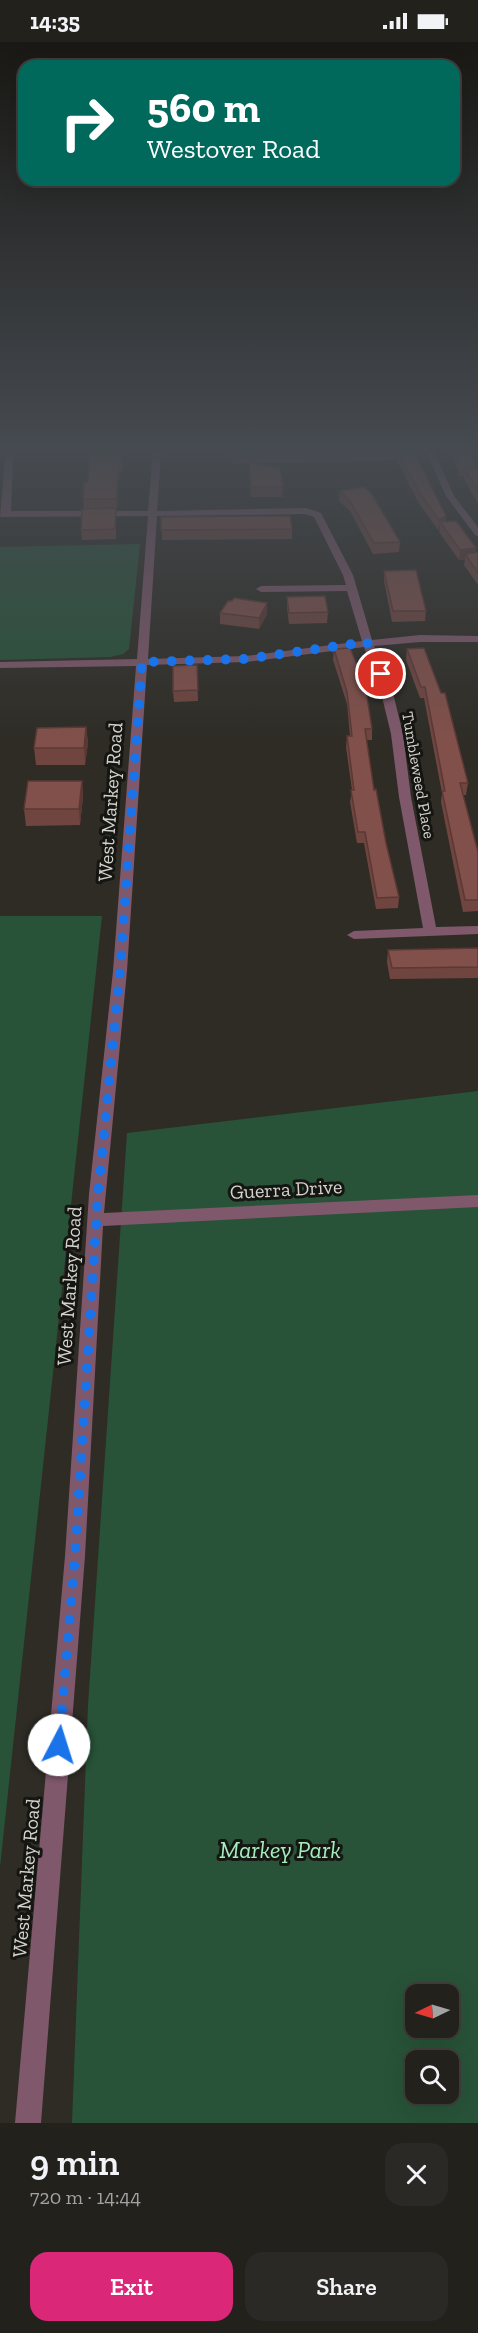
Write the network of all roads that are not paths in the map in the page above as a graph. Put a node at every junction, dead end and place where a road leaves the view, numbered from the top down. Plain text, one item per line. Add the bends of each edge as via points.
1 (149, 549) edge
2 (335, 549) edge
3 (353, 588) junction
4 (261, 589) dead end
5 (478, 639) edge
6 (367, 642) junction
7 (142, 662) junction
8 (0, 665) edge
9 (478, 930) edge
10 (429, 932) junction
11 (354, 935) dead end
12 (478, 1201) edge
13 (96, 1220) junction
14 (28, 2123) edge

1 - 7 street, West Markey Road
2 - 3 street, Tumbleweed Place
3 - 4 street
3 - 6 street, Tumbleweed Place
5 - 6 street
6 - 7 street via 246,659
6 - 10 street, Tumbleweed Place via 397,734
7 - 8 street
7 - 13 street, West Markey Road via 120,971
9 - 10 street
10 - 11 street
12 - 13 street, Guerra Drive
13 - 14 street, West Markey Road via 75,1556

